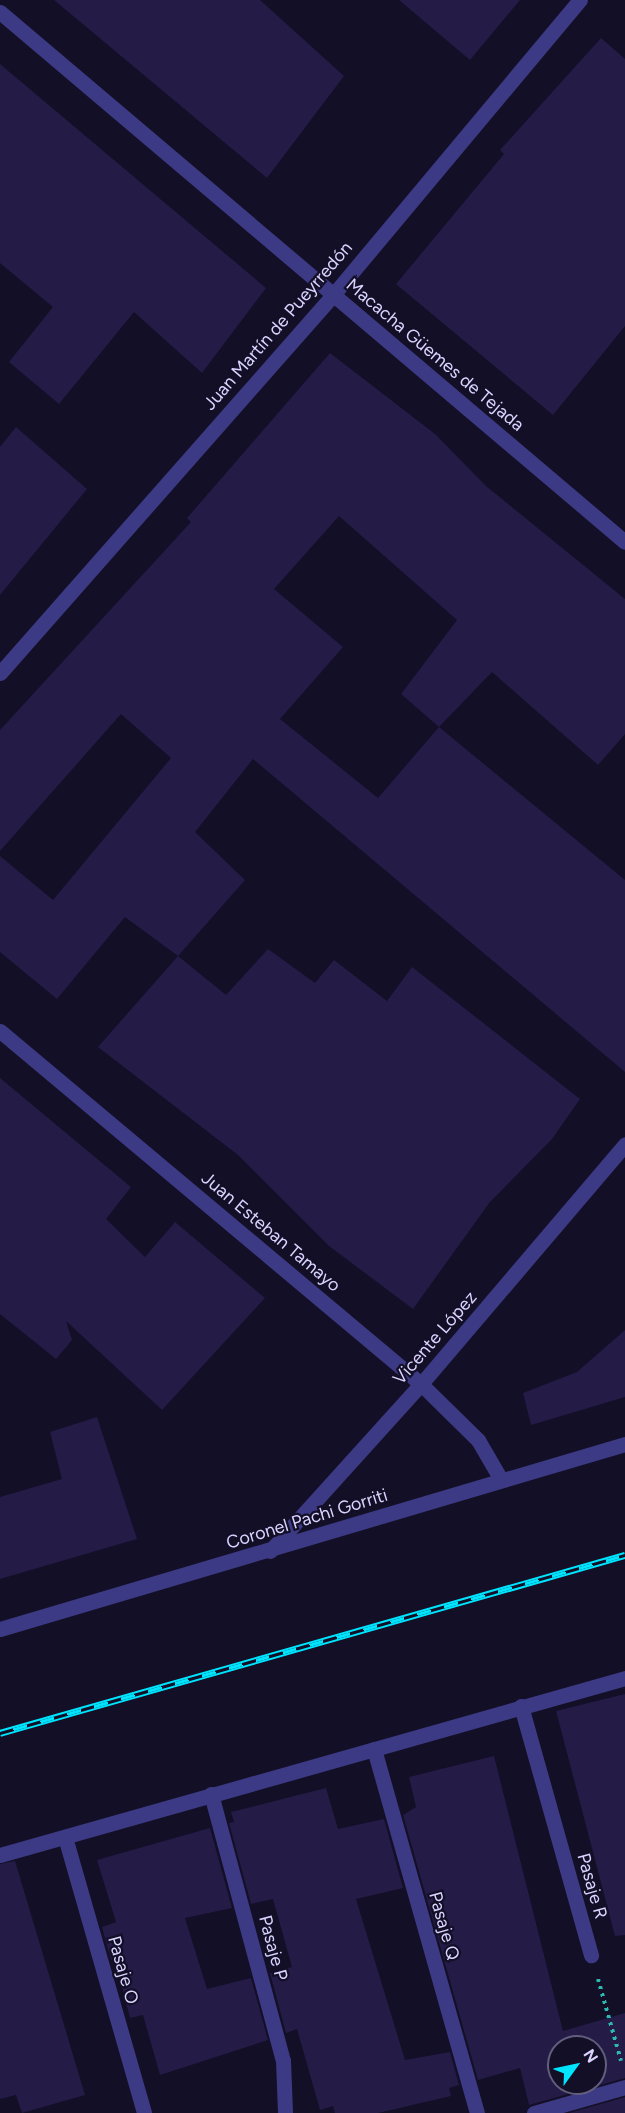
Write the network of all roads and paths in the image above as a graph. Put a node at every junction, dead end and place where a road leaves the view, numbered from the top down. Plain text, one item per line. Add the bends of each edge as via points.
1 (580, 0) edge
2 (0, 12) edge
3 (333, 294) junction
4 (625, 542) edge
5 (0, 673) edge
6 (0, 1030) edge
7 (625, 1144) edge
8 (422, 1384) junction
9 (625, 1444) edge
10 (500, 1478) junction
11 (269, 1552) junction
12 (0, 1629) edge
13 (625, 1678) edge
14 (521, 1706) junction
15 (374, 1749) junction
16 (211, 1794) junction
17 (65, 1837) junction
18 (0, 1855) edge
19 (591, 1955) joint
20 (622, 2066) dead end
21 (625, 2087) edge
22 (144, 2113) edge
23 (285, 2113) edge
24 (477, 2113) edge
25 (534, 2113) edge

1 - 3 street, Juan Martín de Pueyrredón
2 - 3 street, Macacha Güemes de Tejada
3 - 4 street, Macacha Güemes de Tejada
3 - 5 street, Juan Martín de Pueyrredón
6 - 8 street, Juan Esteban Tamayo
7 - 8 street, Vicente López
8 - 10 street, Juan Esteban Tamayo via 478,1440
8 - 11 street, Vicente López
9 - 10 street, Coronel Pachi Gorriti
10 - 11 street, Coronel Pachi Gorriti
11 - 12 street, Coronel Pachi Gorriti
13 - 14 street
14 - 15 street
14 - 19 street, Pasaje R
15 - 16 street
15 - 24 street, Pasaje Q
16 - 17 street
16 - 23 street, Pasaje P via 283,2060
17 - 18 street
17 - 22 street, Pasaje O
19 - 20 path
21 - 25 street

